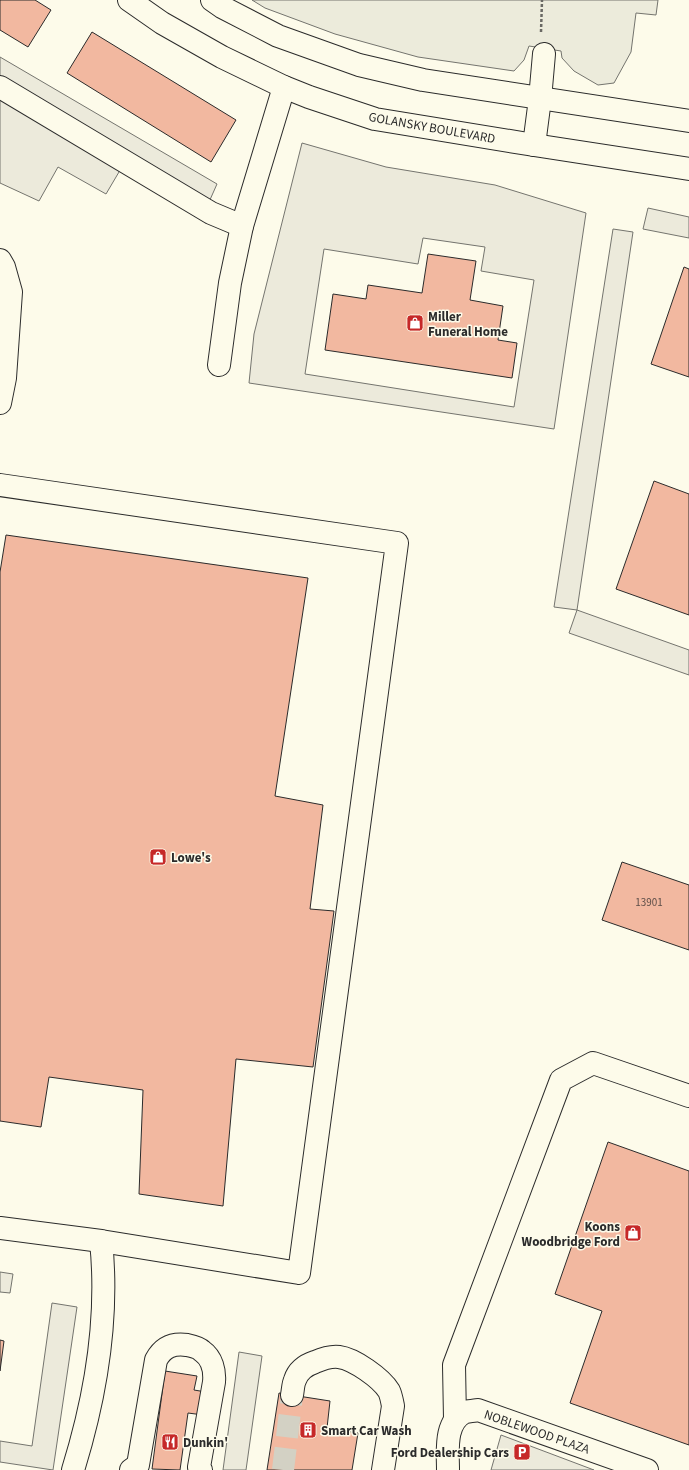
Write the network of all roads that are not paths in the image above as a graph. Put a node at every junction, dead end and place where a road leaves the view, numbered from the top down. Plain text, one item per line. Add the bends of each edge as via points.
1 (129, 0) edge
2 (212, 0) edge
3 (544, 54) road end
4 (0, 87) edge
5 (284, 87) junction
6 (540, 99) junction
7 (689, 121) edge
8 (534, 145) junction
9 (689, 169) edge
10 (242, 226) junction
11 (0, 260) edge
12 (219, 365) dead end
13 (0, 402) edge
14 (0, 485) edge
15 (689, 1096) edge
16 (0, 1228) edge
17 (102, 1241) junction
18 (292, 1395) tunnel mouth
19 (455, 1419) junction
20 (73, 1470) edge
21 (131, 1470) edge
22 (201, 1470) edge
23 (382, 1470) edge
24 (448, 1470) edge
25 (647, 1470) edge

1 - 5 street, GOLANSKY BOULEVARD via 222,57
2 - 6 street via 278,36 358,65 423,80
3 - 6 street
4 - 10 street via 210,213
5 - 8 street, GOLANSKY BOULEVARD via 375,119
5 - 10 street
6 - 7 street
6 - 8 street
8 - 9 street, GOLANSKY BOULEVARD
10 - 12 street via 230,283
11 - 13 street via 11,292 6,378
14 - 17 street via 397,543 299,1273
15 - 19 street via 593,1063 561,1080 454,1365
16 - 17 street
17 - 20 street via 103,1317 98,1363 90,1408
18 - 23 street via 294,1381 301,1370 310,1363 338,1357 367,1370 389,1390 392,1398 393,1406
19 - 24 street via 449,1432
19 - 25 street, NOBLEWOOD PLAZA via 466,1412 478,1410
21 - 22 street via 138,1465 156,1360 167,1347 178,1344 202,1351 215,1371 199,1467

